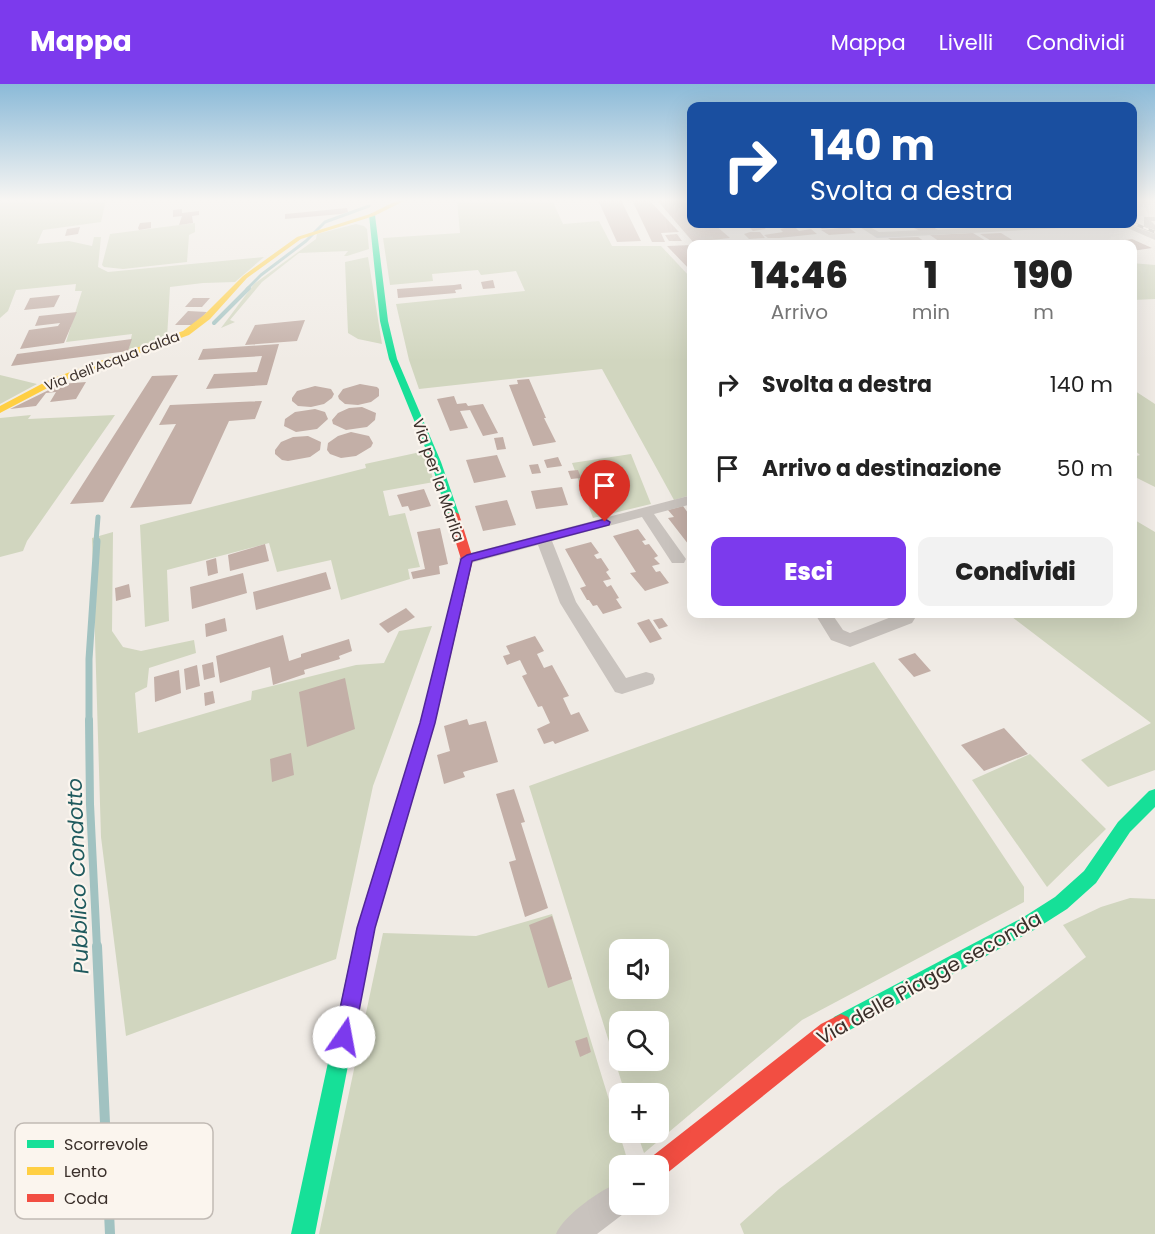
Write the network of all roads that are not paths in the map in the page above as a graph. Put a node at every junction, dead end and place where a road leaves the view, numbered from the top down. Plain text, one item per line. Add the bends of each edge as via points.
1 (278, 254) edge
2 (376, 254) edge
3 (0, 410) edge
4 (687, 500) edge
5 (645, 512) junction
6 (543, 538) junction
7 (467, 559) junction
8 (678, 560) dead end
9 (826, 618) edge
10 (907, 618) edge
11 (646, 679) dead end
12 (1155, 796) edge
13 (669, 1157) edge
14 (609, 1205) edge
15 (303, 1234) edge
16 (572, 1234) edge

1 - 3 street, Via dell'Acqua calda via 245,277 196,327 54,381
2 - 7 street, Via per la Marlia via 393,359 436,462
4 - 5 street
5 - 6 street
5 - 8 street
6 - 7 street
6 - 11 street via 568,603 622,687
7 - 15 street, Via per la Marlia via 428,723 366,928
9 - 10 street via 837,636 850,640
12 - 13 street, Via delle Piagge seconda via 1124,827 1089,877 1061,903 828,1031
14 - 16 street

